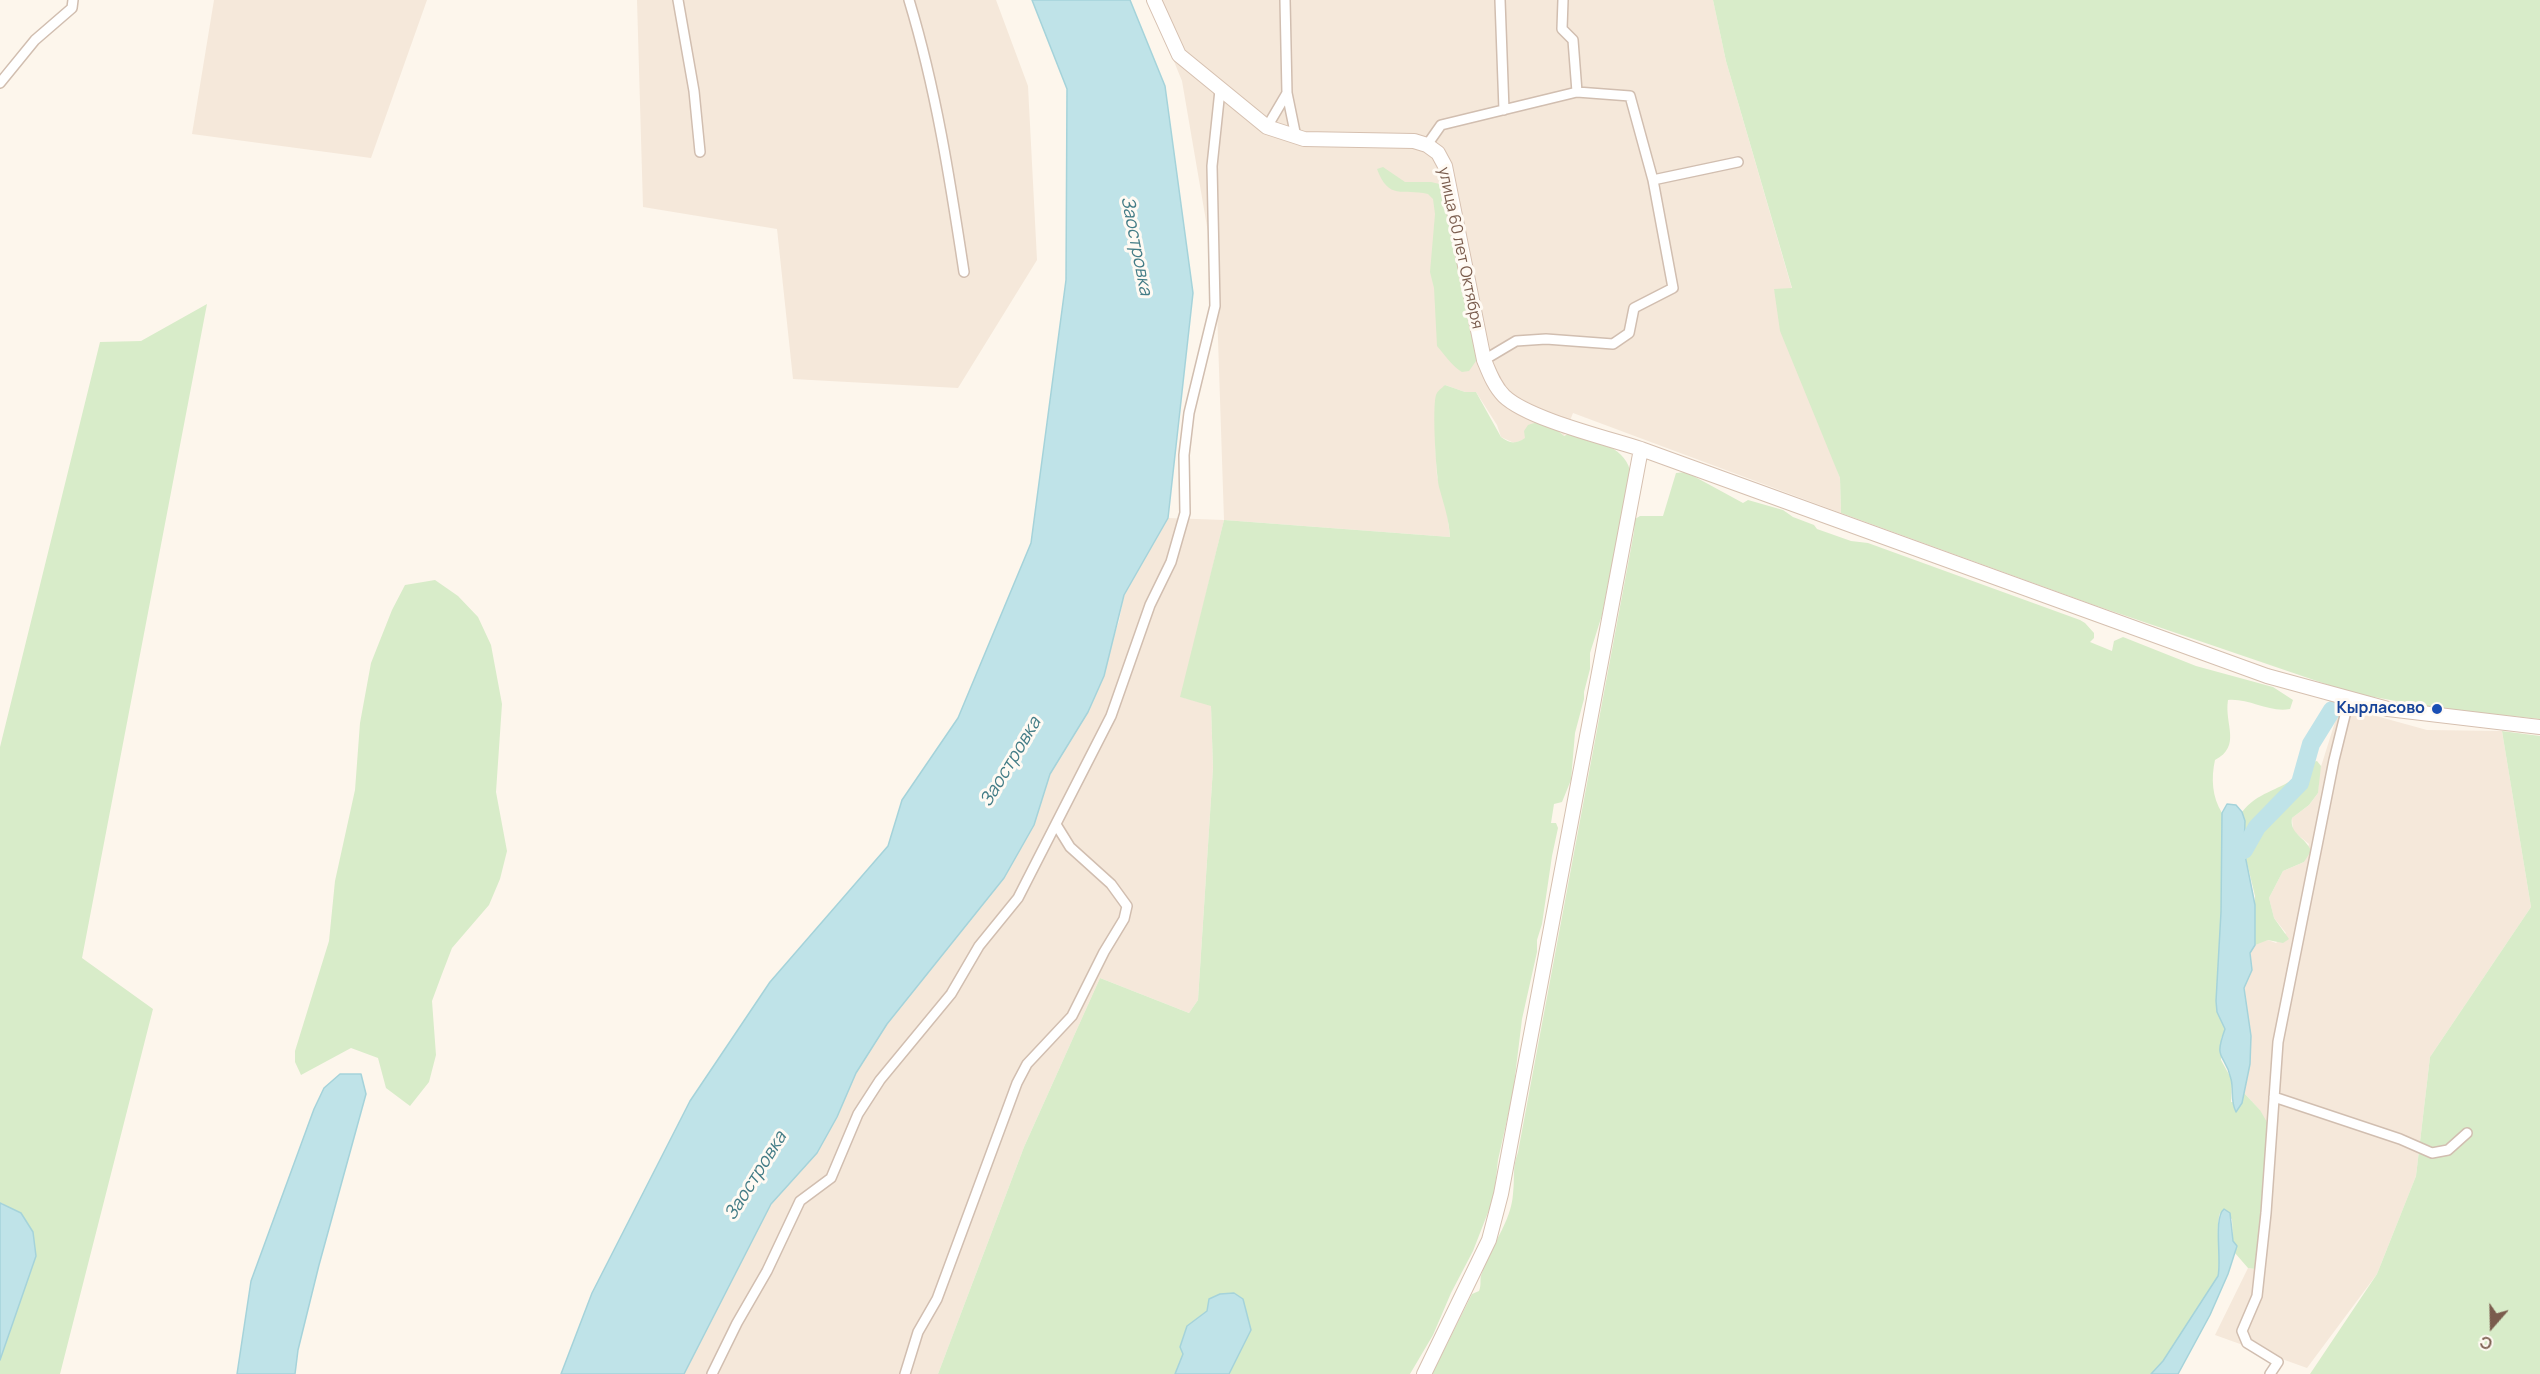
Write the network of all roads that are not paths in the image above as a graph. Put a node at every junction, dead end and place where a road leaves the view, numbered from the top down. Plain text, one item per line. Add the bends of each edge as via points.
1 (73, 0) edge
2 (678, 0) edge
3 (909, 0) edge
4 (1154, 0) edge
5 (1285, 0) edge
6 (1500, 0) edge
7 (1563, 0) edge
8 (0, 83) edge
9 (1220, 90) junction
10 (1577, 92) junction
11 (1287, 93) junction
12 (1504, 110) junction
13 (1267, 127) junction
14 (1296, 137) junction
15 (1427, 146) junction
16 (700, 152) dead end
17 (1738, 162) dead end
18 (1653, 180) junction
19 (964, 272) dead end
20 (1484, 360) junction
21 (1641, 449) junction
22 (2349, 699) junction
23 (2540, 727) edge
24 (1057, 826) junction
25 (2274, 1097) junction
26 (2467, 1133) dead end
27 (712, 1374) edge
28 (905, 1374) edge
29 (1424, 1374) edge
30 (2270, 1374) edge

1 - 8 street via 72,9 35,40
2 - 16 street
3 - 19 street via 945,147
4 - 9 street, улица 60 лет Октября via 1179,55
5 - 11 street
6 - 12 street
7 - 10 street via 1562,29 1573,40
9 - 13 street, улица 60 лет Октября
9 - 24 street via 1212,166 1215,306 1189,413 1184,455 1185,513 1172,562 1150,605 1111,716 1079,774
10 - 12 street
10 - 18 street via 1629,96
11 - 13 street
11 - 14 street
12 - 15 street via 1441,125
13 - 14 street, улица 60 лет Октября
14 - 15 street, улица 60 лет Октября via 1414,141
15 - 20 street, улица 60 лет Октября via 1438,153 1450,182
17 - 18 street
18 - 20 street via 1673,288 1634,308 1629,333 1613,344 1516,341
20 - 21 street, улица 60 лет Октября via 1493,382 1517,405 1536,415
21 - 22 street, улица 60 лет Октября via 2178,645
21 - 29 street via 1501,1194 1489,1240
22 - 23 street, улица 60 лет Октября via 2420,714
22 - 25 street via 2280,1030
24 - 27 street via 1018,898 979,946 951,994 880,1080 858,1114 831,1178 800,1200
24 - 28 street via 1070,847 1124,899 1124,919 1072,1016 1027,1064 1017,1083
25 - 26 street via 2432,1153 2448,1150
25 - 30 street via 2258,1296 2242,1331 2247,1343 2278,1362

